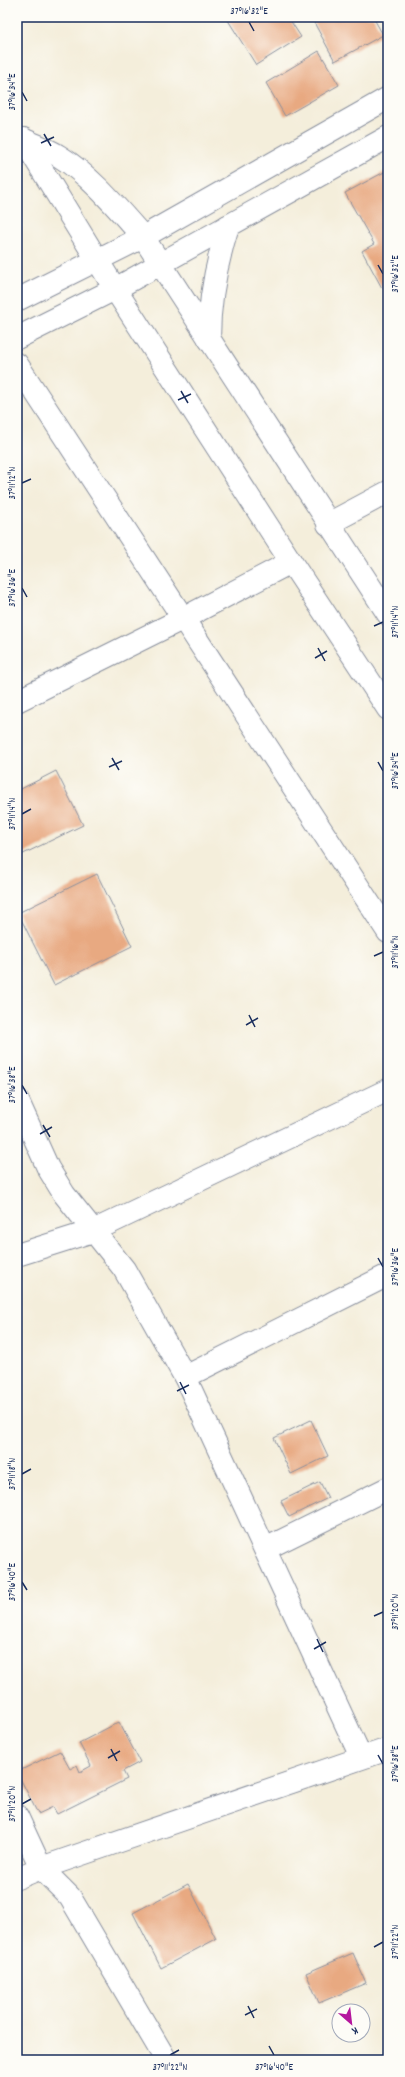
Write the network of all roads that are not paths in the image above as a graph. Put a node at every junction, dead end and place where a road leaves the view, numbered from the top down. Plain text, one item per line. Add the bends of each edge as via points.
1 (388, 98) edge
2 (388, 136) edge
3 (20, 137) edge
4 (228, 226) junction
5 (143, 237) junction
6 (98, 260) junction
7 (160, 263) junction
8 (115, 289) junction
9 (17, 300) edge
10 (17, 338) edge
11 (209, 339) junction
12 (17, 364) edge
13 (388, 492) edge
14 (328, 524) junction
15 (291, 562) junction
16 (388, 614) edge
17 (184, 618) junction
18 (17, 701) edge
19 (388, 709) edge
20 (388, 932) edge
21 (388, 1090) edge
22 (17, 1098) edge
23 (93, 1231) junction
24 (17, 1255) edge
25 (388, 1275) edge
26 (186, 1377) junction
27 (388, 1488) edge
28 (265, 1549) junction
29 (388, 1749) edge
30 (361, 1757) junction
31 (17, 1816) edge
32 (41, 1868) junction
33 (17, 1878) edge
34 (166, 2060) edge

1 - 5 street
2 - 4 street
3 - 5 street via 60,156 118,208
3 - 6 street
4 - 7 street
4 - 11 street via 212,287
5 - 6 street
5 - 7 street
6 - 8 street
6 - 9 street
7 - 8 street
7 - 11 street
8 - 10 street
8 - 15 street
11 - 14 street
12 - 17 street
13 - 14 street
14 - 16 street
15 - 17 street
15 - 19 street
17 - 18 street
17 - 20 street
21 - 23 street
22 - 23 street via 48,1168 64,1194
23 - 24 street
23 - 26 street via 124,1269
25 - 26 street
26 - 28 street
27 - 28 street
28 - 30 street
29 - 30 street
30 - 32 street
31 - 32 street
32 - 33 street
32 - 34 street via 70,1897

